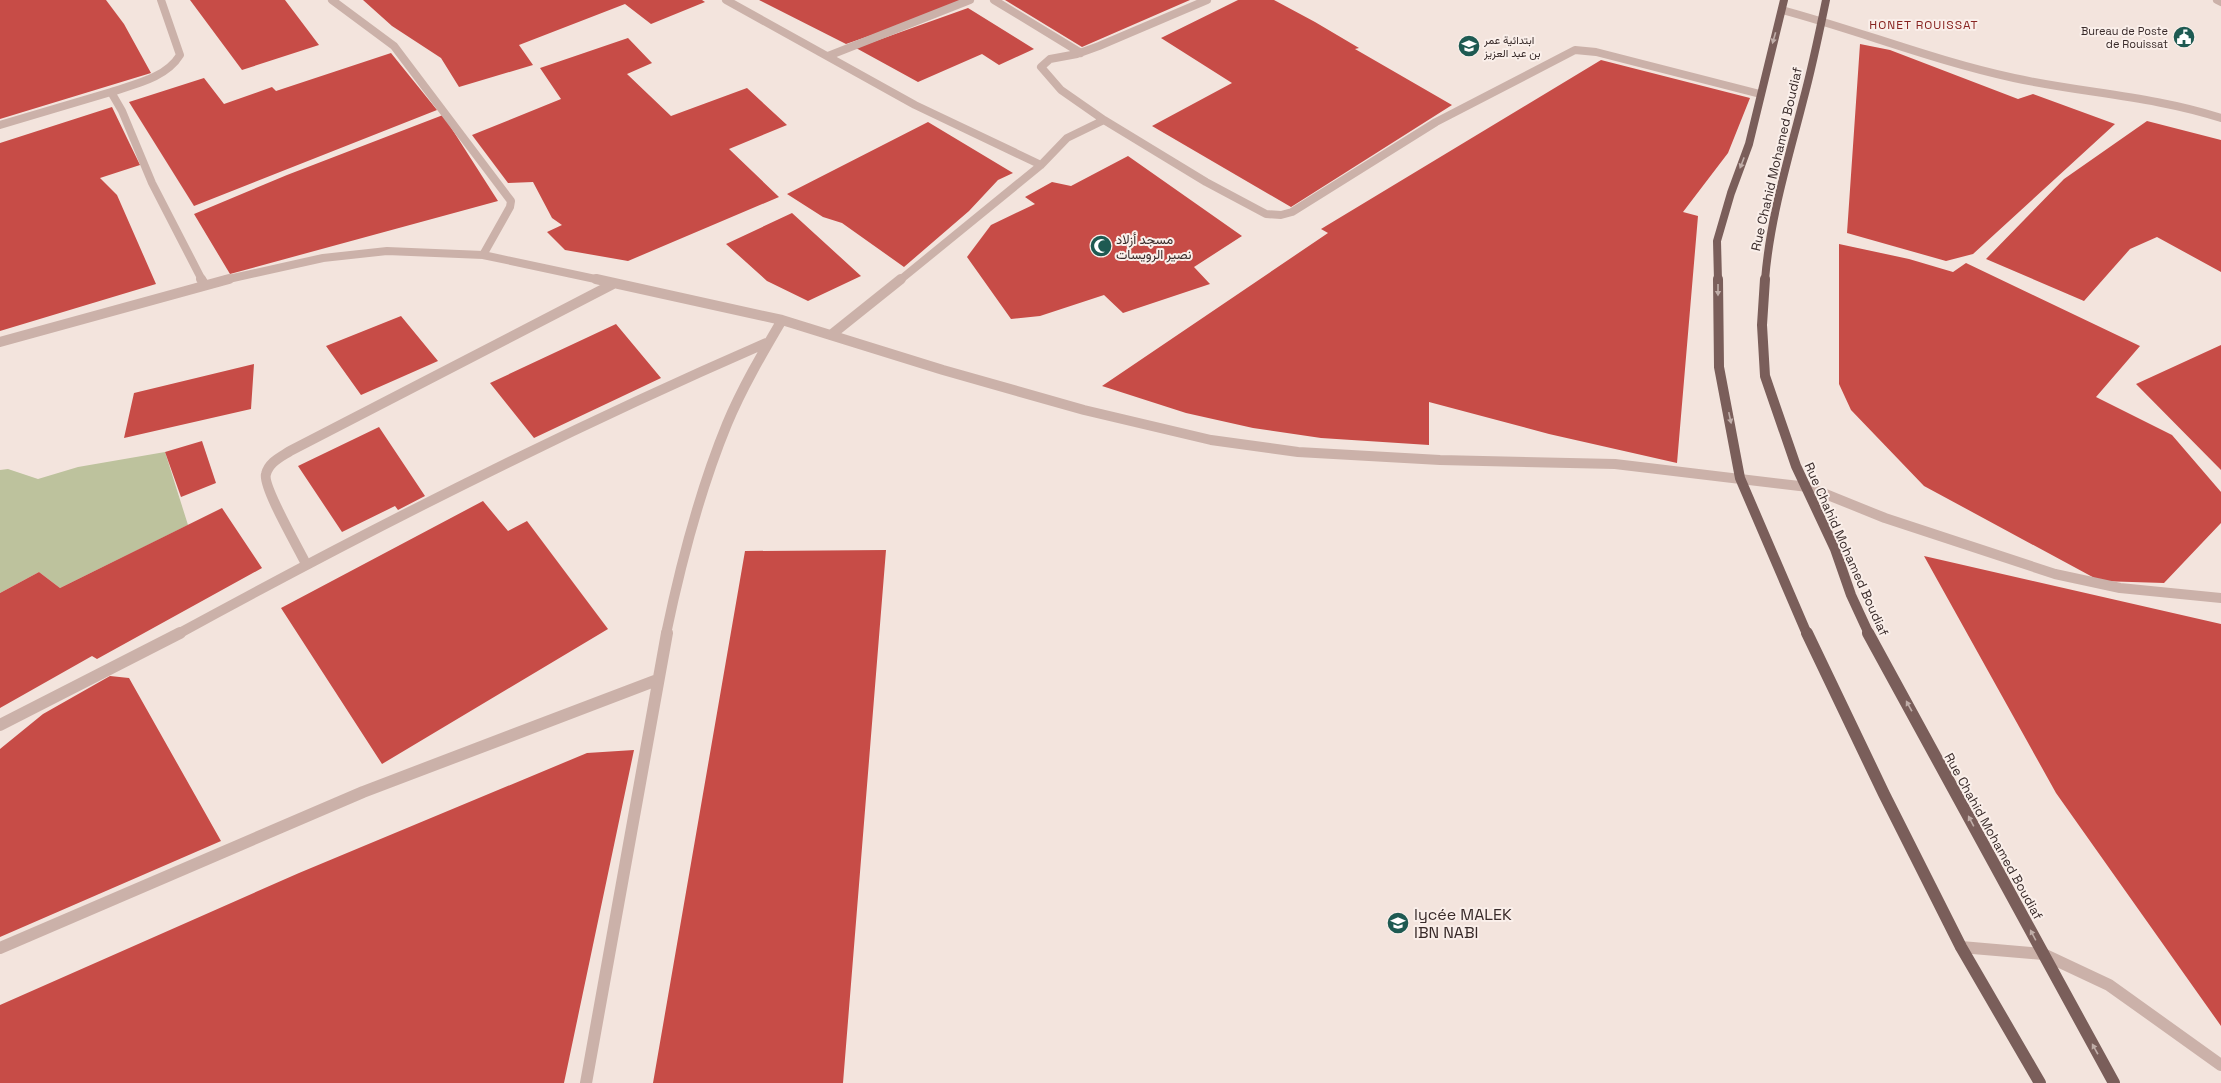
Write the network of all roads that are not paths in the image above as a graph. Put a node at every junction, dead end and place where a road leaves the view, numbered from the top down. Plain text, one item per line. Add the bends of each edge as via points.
1 (160, 0) edge
2 (332, 0) edge
3 (726, 0) edge
4 (970, 0) edge
5 (994, 0) edge
6 (1208, 0) edge
7 (1826, 0) edge
8 (2217, 0) edge
9 (2221, 2) edge
10 (1783, 5) edge
11 (1820, 19) junction
12 (1081, 53) junction
13 (828, 56) junction
14 (111, 92) junction
15 (1760, 94) junction
16 (2221, 118) edge
17 (1104, 120) junction
18 (0, 125) edge
19 (1041, 165) junction
20 (482, 255) junction
21 (204, 284) junction
22 (613, 284) junction
23 (782, 320) junction
24 (831, 335) junction
25 (0, 342) edge
26 (766, 344) junction
27 (1740, 478) junction
28 (1808, 487) junction
29 (306, 564) junction
30 (2221, 598) edge
31 (657, 680) junction
32 (0, 725) edge
33 (1961, 947) junction
34 (0, 948) edge
35 (2043, 954) junction
36 (2221, 1065) edge
37 (586, 1083) edge
38 (2040, 1083) edge
39 (2114, 1083) edge

1 - 14 street via 180,55 178,61 167,70
2 - 20 street via 394,46 511,201
3 - 13 street
4 - 13 street
5 - 12 street
6 - 12 street
7 - 11 main road, Rue Chahid Mohamed Boudiaf
8 - 9 street
10 - 11 street
10 -> 15 main road
11 - 16 street via 2013,78 2157,101
11 - 28 main road, Rue Chahid Mohamed Boudiaf via 1804,99 1778,196 1766,258 1762,325 1765,376 1796,466
12 - 17 street via 1053,57 1041,67 1058,87
13 - 19 street via 915,105
14 - 18 street
14 - 21 street via 122,111 152,183
15 - 17 street via 1596,52 1575,50 1436,122 1292,212 1281,215 1266,214 1206,182
15 -> 27 main road via 1749,144 1731,193 1718,241 1719,367
17 - 19 street via 1067,138
19 - 24 street
20 - 21 street via 387,251 323,258
20 - 22 street
21 - 25 street
22 - 23 street via 684,297
22 - 29 street via 290,451 270,464 265,475 270,493
23 - 24 street
23 - 26 street
24 - 27 street via 1084,410 1211,440 1298,452 1440,460 1615,464
26 - 29 street via 646,395
26 - 31 street via 724,432 685,548
27 - 28 street
27 - 33 main road via 1815,652
28 - 30 street via 1885,518 2055,574 2120,588
35 -> 28 main road, Rue Chahid Mohamed Boudiaf via 1869,634
29 - 32 street via 143,653
31 - 34 street via 363,792
31 - 37 street
33 - 35 street
33 - 38 main road
35 - 36 street via 2109,985
39 -> 35 main road, Rue Chahid Mohamed Boudiaf

